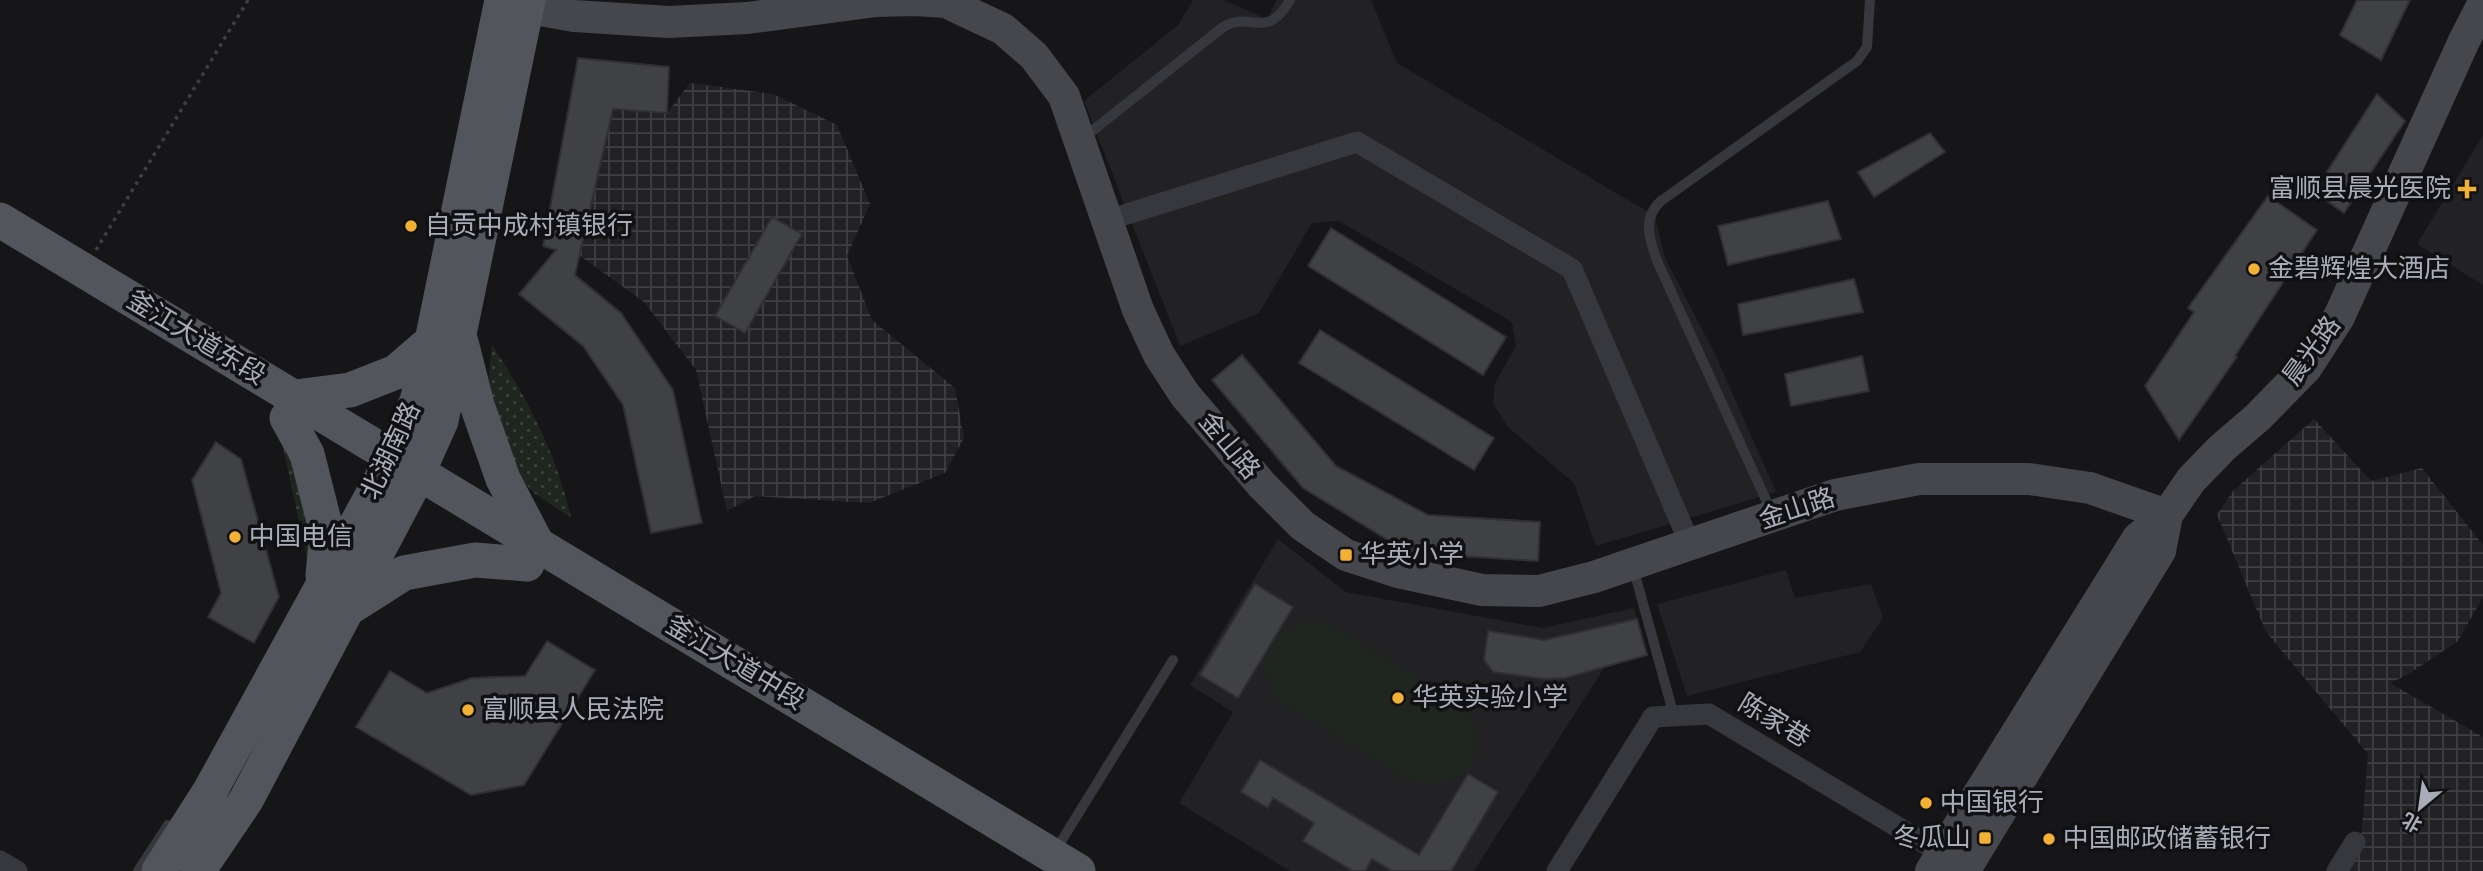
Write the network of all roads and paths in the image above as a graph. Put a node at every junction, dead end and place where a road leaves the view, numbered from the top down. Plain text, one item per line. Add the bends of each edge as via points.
1 (248, 0) edge
2 (486, 0) edge
3 (502, 0) edge
4 (528, 0) edge
5 (1290, 0) edge
6 (1870, 0) edge
7 (946, 1) edge
8 (2483, 4) edge
9 (502, 71) junction
10 (1081, 140) junction
11 (0, 220) edge
12 (1108, 220) junction
13 (0, 244) edge
14 (84, 270) junction
15 (445, 338) junction
16 (291, 408) junction
17 (401, 474) junction
18 (1773, 515) junction
19 (2167, 515) junction
20 (1690, 544) junction
21 (532, 554) junction
22 (1633, 564) junction
23 (341, 589) junction
24 (1173, 660) dead end
25 (1674, 716) junction
26 (176, 813) dead end
27 (2355, 842) dead end
28 (0, 861) edge
29 (1052, 867) edge
30 (1955, 867) edge
31 (17, 871) edge
32 (138, 871) edge
33 (159, 871) edge
34 (198, 871) edge
35 (1557, 871) edge
36 (2337, 871) edge

1 - 14 path
2 - 7 street, 金山路 via 574,16 669,22 747,18 876,1
3 - 9 main road
4 - 9 main road
5 - 10 lane via 1268,23 1230,22
6 - 18 lane via 1867,47 1857,61 1653,207 1648,219 1658,263
7 - 10 street, 金山路 via 1003,29 1034,56 1064,96
8 - 19 street, 晨光路 via 2339,317 2306,368 2191,480
9 - 15 main road, 北湖南路
10 - 12 street, 金山路
11 - 14 main road, 釜江大道东段
12 - 20 street via 1357,142 1572,269
12 - 22 street, 金山路 via 1138,310 1185,395 1303,526 1346,555 1398,572 1482,590 1539,591
13 - 16 main road, 釜江大道东段
14 - 16 main road, 釜江大道东段
15 - 16 main road via 396,372
15 - 17 main road, 北湖南路 via 417,401
15 - 21 main road via 477,405
16 - 17 main road, 釜江大道东段
16 - 23 main road
17 - 21 main road, 釜江大道中段
17 - 23 main road, 北湖南路
18 - 19 street, 金山路 via 1835,495 1919,480 2029,479 2090,488
18 - 20 street, 金山路
19 - 30 street, 晨光路 via 2138,538
20 - 22 street, 金山路
21 - 23 main road via 404,573
21 - 29 main road, 釜江大道中段
22 - 25 lane
23 - 33 main road, 北湖南路
23 - 34 main road, 北湖南路 via 246,800
24 - 29 lane
25 - 30 street, 陈家巷 via 1709,714
25 - 35 street, 陈家巷 via 1653,717
26 - 32 lane
27 - 36 street
28 - 31 street

